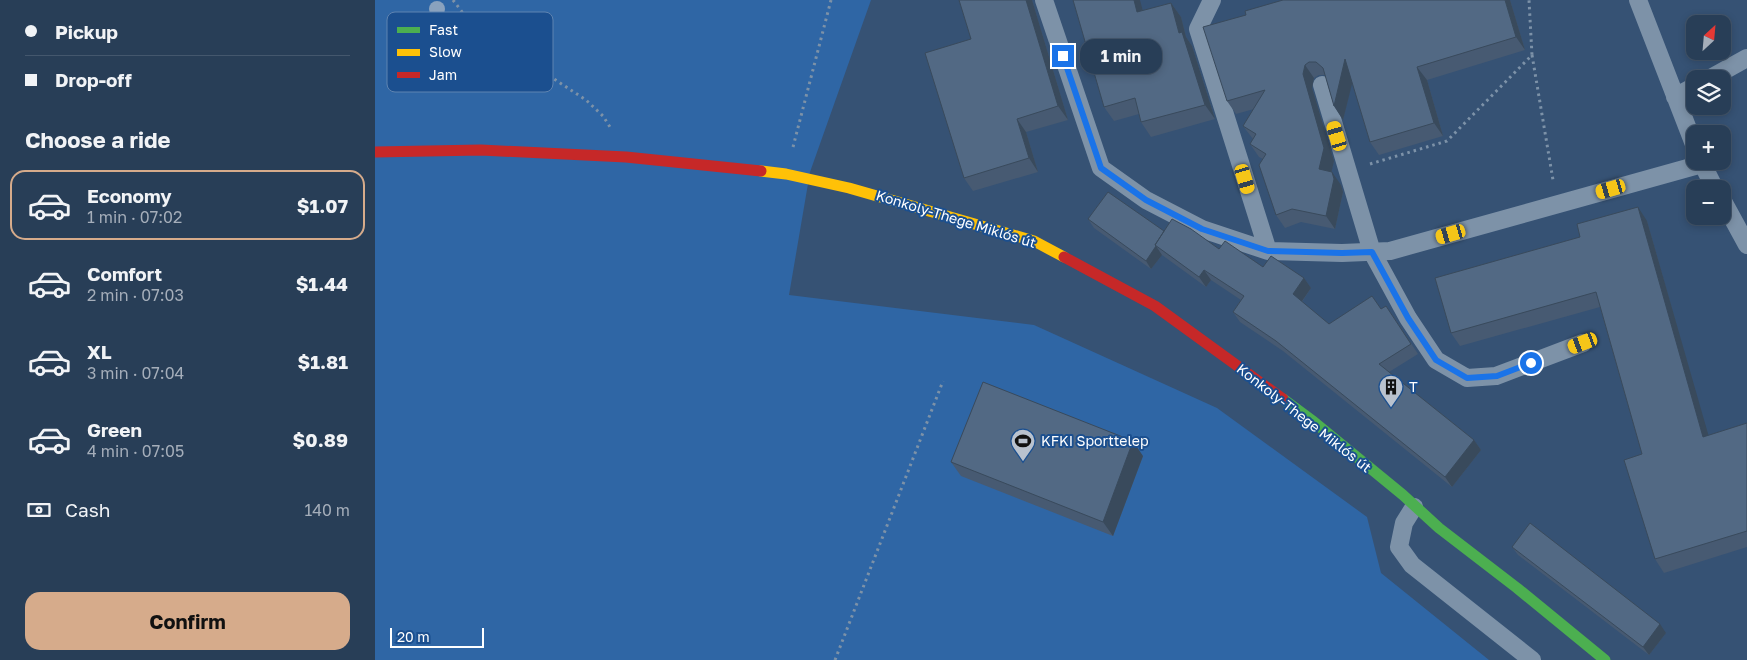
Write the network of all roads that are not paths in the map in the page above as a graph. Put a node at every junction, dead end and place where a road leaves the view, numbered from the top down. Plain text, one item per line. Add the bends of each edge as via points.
1 (1045, 0) edge
2 (1212, 0) edge
3 (1638, 0) edge
4 (1747, 58) edge
5 (1725, 70) edge
6 (1322, 85) edge
7 (1686, 91) edge
8 (1675, 97) junction
9 (1686, 125) edge
10 (375, 152) edge
11 (1686, 167) edge
12 (1731, 216) edge
13 (1747, 245) edge
14 (1268, 251) junction
15 (1372, 252) junction
16 (1583, 343) dead end
17 (1414, 507) junction
18 (1532, 660) edge
19 (1605, 660) edge

1 - 14 lane via 1101,168 1146,200 1202,229
2 - 14 lane via 1197,29
3 - 8 lane
4 - 5 lane
6 - 15 lane
7 - 8 lane
8 - 9 lane
10 - 17 street, Konkoly-Thege Miklós út via 481,150 626,157 786,174 849,188 1034,241 1155,306 1314,422
11 - 15 lane via 1390,251
12 - 13 lane
14 - 15 lane
15 - 16 lane via 1408,318 1436,360 1467,378 1497,376
17 - 18 lane via 1403,523 1399,546 1412,565
17 - 19 street, Konkoly-Thege Miklós út

